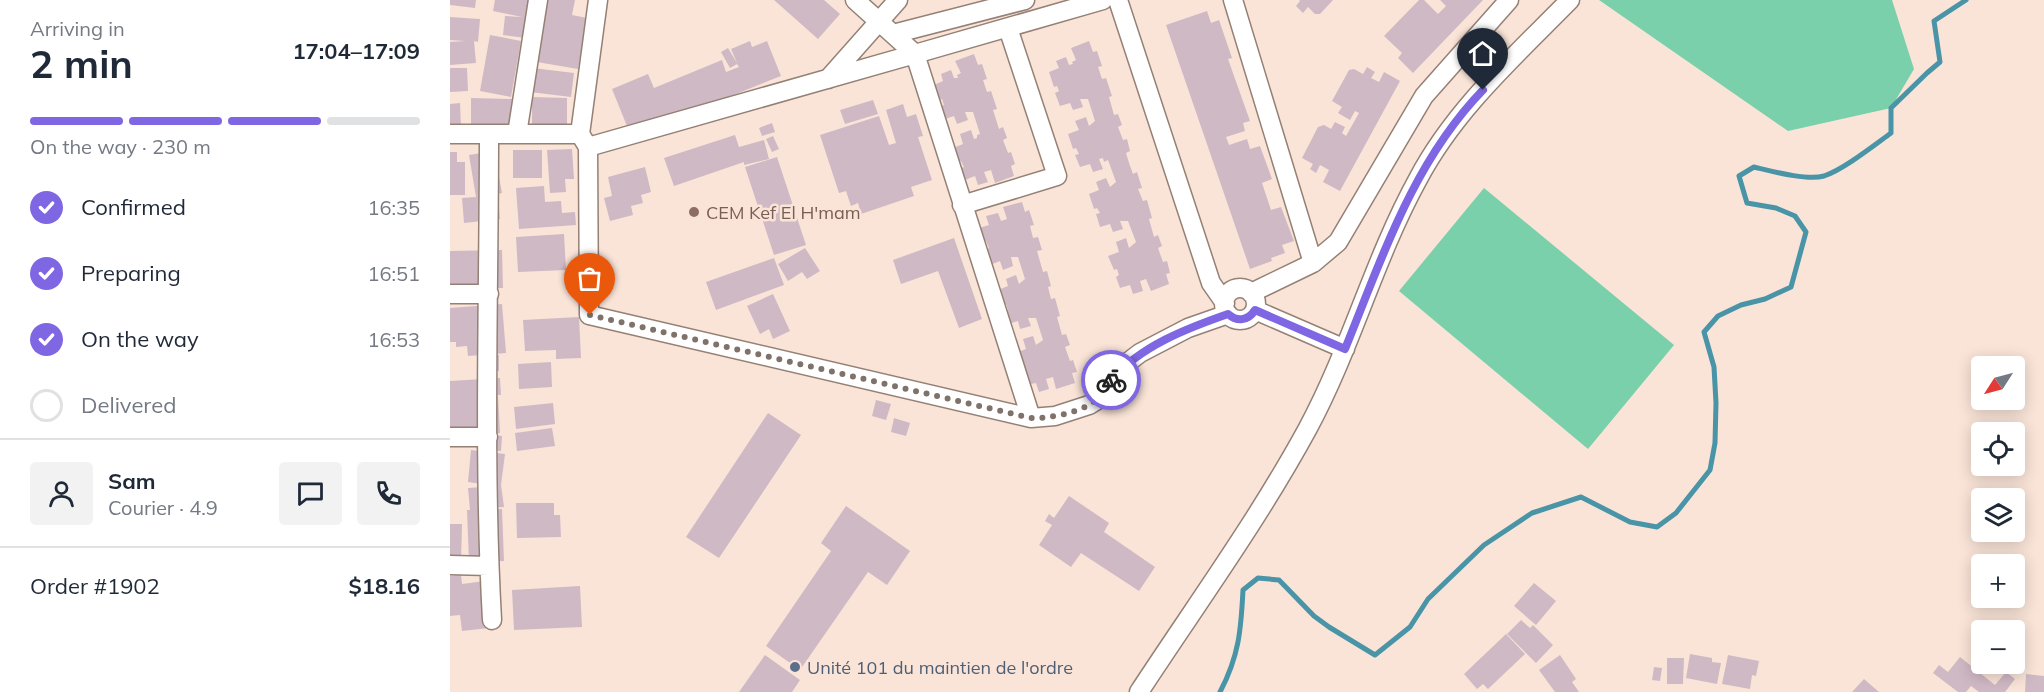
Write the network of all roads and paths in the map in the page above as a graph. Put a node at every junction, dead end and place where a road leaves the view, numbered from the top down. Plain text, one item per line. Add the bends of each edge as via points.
1 (538, 0) edge
2 (598, 0) edge
3 (855, 0) edge
4 (898, 0) edge
5 (1025, 0) edge
6 (1103, 0) edge
7 (1118, 0) edge
8 (1233, 0) edge
9 (1509, 0) edge
10 (1570, 0) edge
11 (879, 21) junction
12 (1008, 28) junction
13 (893, 34) junction
14 (915, 54) junction
15 (828, 79) junction
16 (450, 134) edge
17 (489, 134) junction
18 (517, 134) junction
19 (584, 140) junction
20 (962, 205) junction
21 (1313, 263) junction
22 (450, 294) edge
23 (489, 294) junction
24 (1253, 301) junction
25 (1226, 308) junction
26 (1345, 349) junction
27 (1031, 418) junction
28 (450, 437) edge
29 (488, 437) junction
30 (450, 565) edge
31 (489, 566) junction
32 (492, 620) dead end
33 (1139, 692) edge

1 - 18 street
2 - 19 street
3 - 11 street
4 - 11 street
5 - 13 street
6 - 12 street
7 - 25 street via 1211,284
8 - 21 street
9 - 21 street via 1424,96 1338,242
10 - 26 street via 1452,125 1418,178
11 - 13 street
11 - 15 street
12 - 14 street
12 - 20 street via 1057,176
13 - 14 street
14 - 15 street
14 - 20 street
15 - 19 street
16 - 17 street
17 - 18 street
17 - 23 street
18 - 19 street
19 - 27 street via 590,315
20 - 27 street
21 - 24 street
22 - 23 street
23 - 29 street
24 - 25 street via 1252,315 1242,320
24 - 25 street via 1243,288 1233,290 1226,298
24 - 26 street
25 - 27 street via 1123,366 1089,405 1055,416
26 - 33 street via 1309,428 1255,518
28 - 29 street
29 - 31 street
30 - 31 street
31 - 32 street

